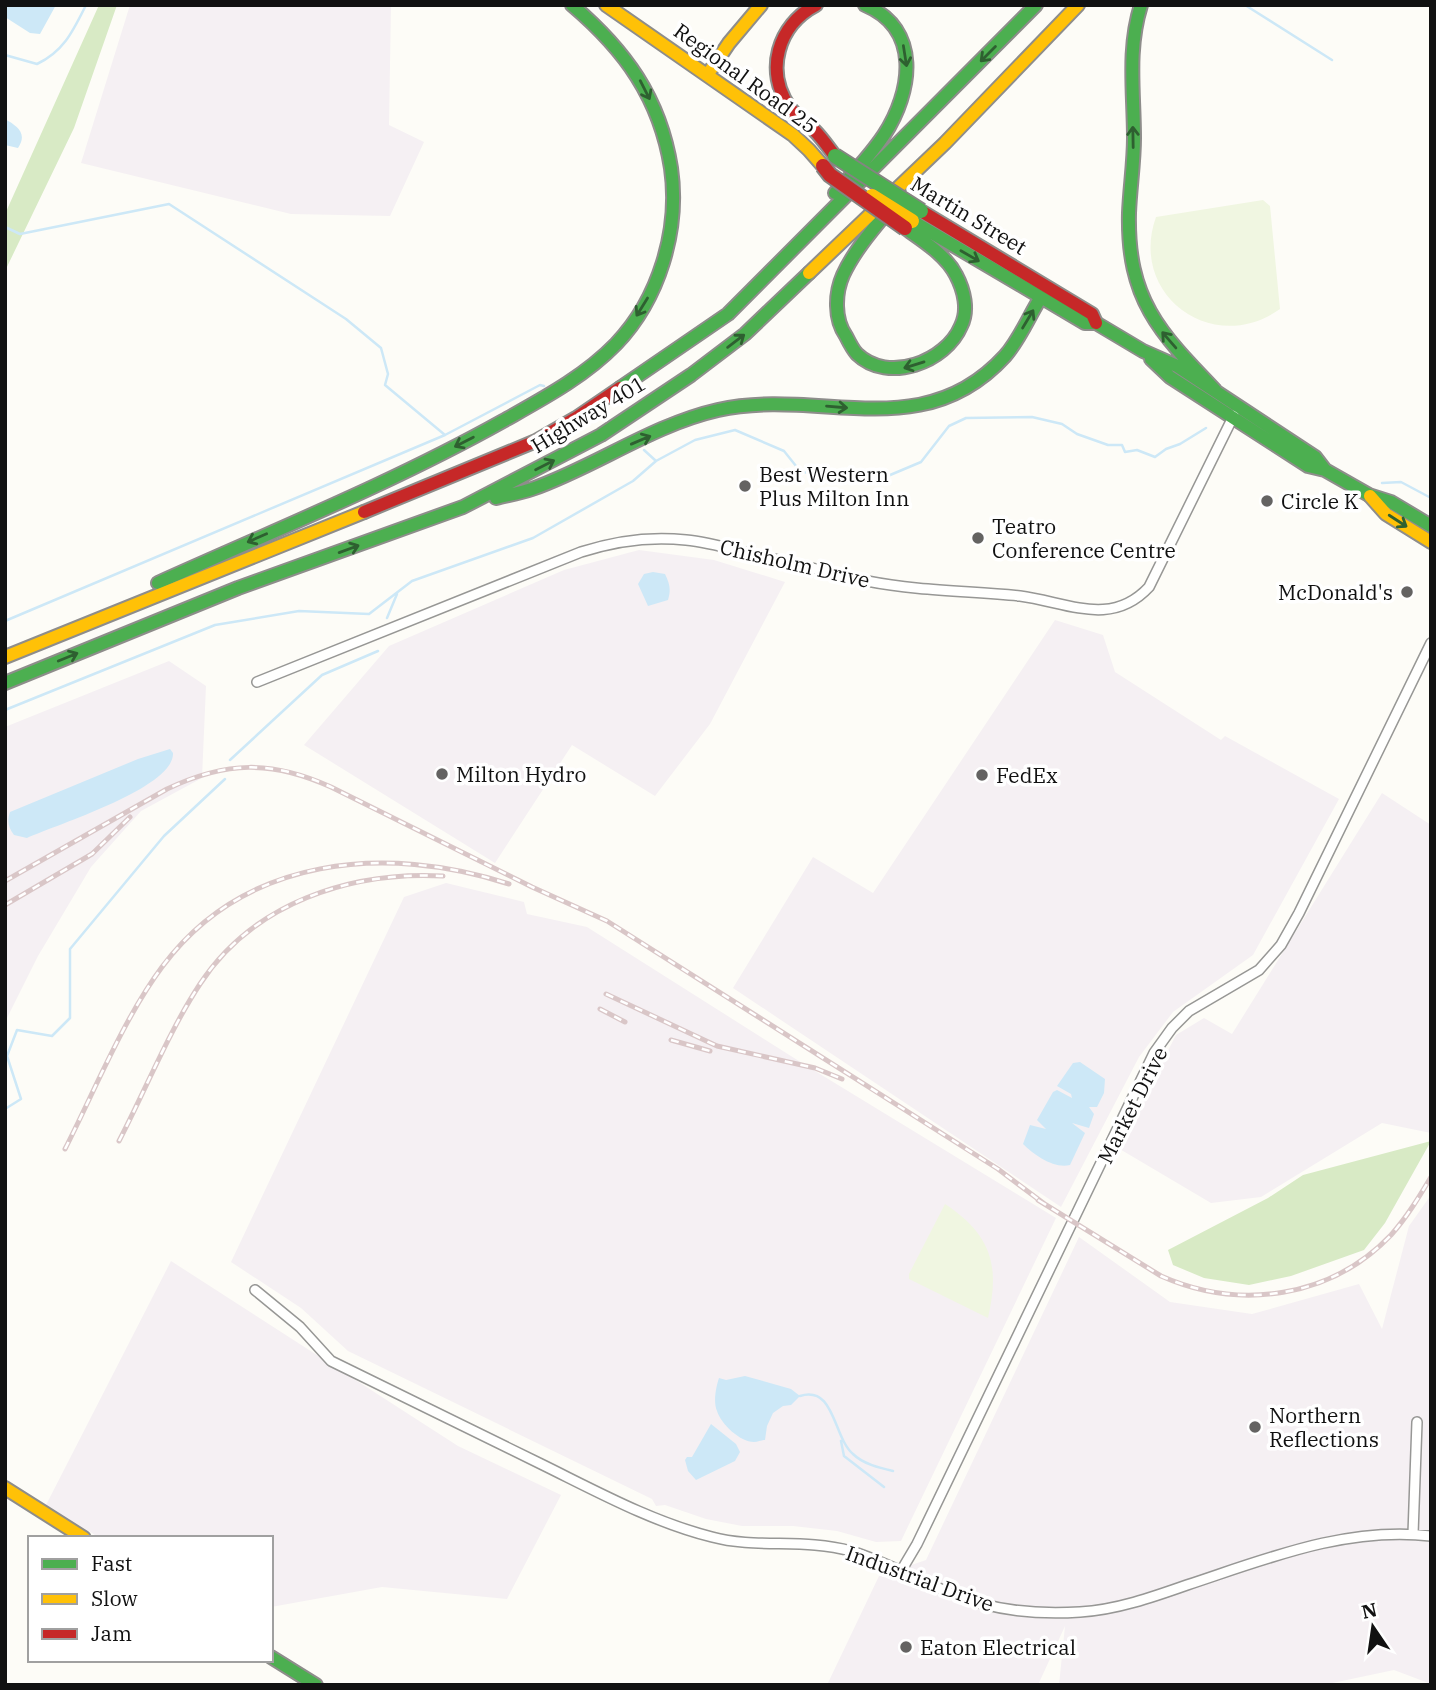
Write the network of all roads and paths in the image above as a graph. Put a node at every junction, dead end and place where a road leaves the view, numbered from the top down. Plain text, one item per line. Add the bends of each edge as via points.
1 (572, 5) edge
2 (606, 5) edge
3 (761, 5) edge
4 (816, 5) edge
5 (865, 5) edge
6 (1036, 5) edge
7 (1078, 5) edge
8 (1141, 5) edge
9 (708, 74) junction
10 (945, 143) junction
11 (813, 152) junction
12 (835, 156) junction
13 (913, 220) junction
14 (805, 237) junction
15 (1041, 297) junction
16 (1096, 323) junction
17 (1143, 351) junction
18 (1216, 390) junction
19 (1235, 411) junction
20 (1369, 495) junction
21 (463, 507) junction
22 (1431, 526) edge
23 (1431, 542) edge
24 (86, 623) junction
25 (1431, 643) edge
26 (5, 657) edge
27 (257, 682) dead end
28 (5, 683) edge
29 (255, 1290) dead end
30 (1417, 1422) dead end
31 (5, 1488) edge
32 (1412, 1534) junction
33 (81, 1536) edge
34 (1431, 1536) edge
35 (901, 1571) junction
36 (273, 1658) edge
37 (316, 1685) edge

1 -> 24 main road via 640,79 659,118 672,173 672,223 664,260 626,333 599,359 497,426 134,594
2 - 9 main road, Regional Road 25
3 - 9 main road
4 - 12 main road via 804,10 783,33 777,69 789,106
5 -> 14 main road via 888,20 901,37 907,57 901,104 878,147 827,202
6 -> 14 main road, Highway 401
7 - 10 main road, Highway 401
18 -> 8 main road via 1153,321 1133,270 1129,245 1134,133 1131,46
9 - 11 main road, Regional Road 25
13 -> 10 main road via 956,274 965,299 965,323 948,347 933,358 882,369 866,361 844,337 836,298 853,257
21 -> 10 main road, Highway 401 via 601,435 691,375 780,303
11 - 12 main road, Martin Street
11 - 13 main road, Regional Road 25, bridge via 830,175
12 - 13 main road, Martin Street, bridge
13 -> 15 main road, Martin Street
13 - 16 main road, Martin Street via 1093,314
14 - 24 main road, Highway 401 via 728,314 536,441
15 - 16 main road, Martin Street via 1085,323
21 -> 15 main road via 531,489 718,410 769,403 888,411 952,396 975,384 1005,356
16 - 17 main road, Martin Street
17 - 18 main road, Martin Street
17 - 19 main road, Martin Street via 1170,377
18 - 19 main road, Martin Street
19 - 20 main road, Martin Street via 1315,457 1325,470
19 - 27 street, Chisholm Drive via 1149,587 1132,602 1110,610 1086,610 1018,596 912,589 701,541 639,539 581,552
20 - 22 main road, Martin Street via 1391,502
20 -> 23 main road, Martin Street via 1386,514
28 -> 21 main road, Highway 401 via 238,588
24 - 26 main road, Highway 401
25 - 35 street, Market Drive via 1281,945 1259,970 1189,1011 1154,1053
29 - 35 street, Industrial Drive via 300,1327 331,1361 659,1520 715,1538 830,1546
30 - 32 street
31 - 33 main road
32 - 34 street, Industrial Drive
32 - 35 street, Industrial Drive via 1311,1545 1161,1594 1084,1612 990,1606
36 - 37 main road

